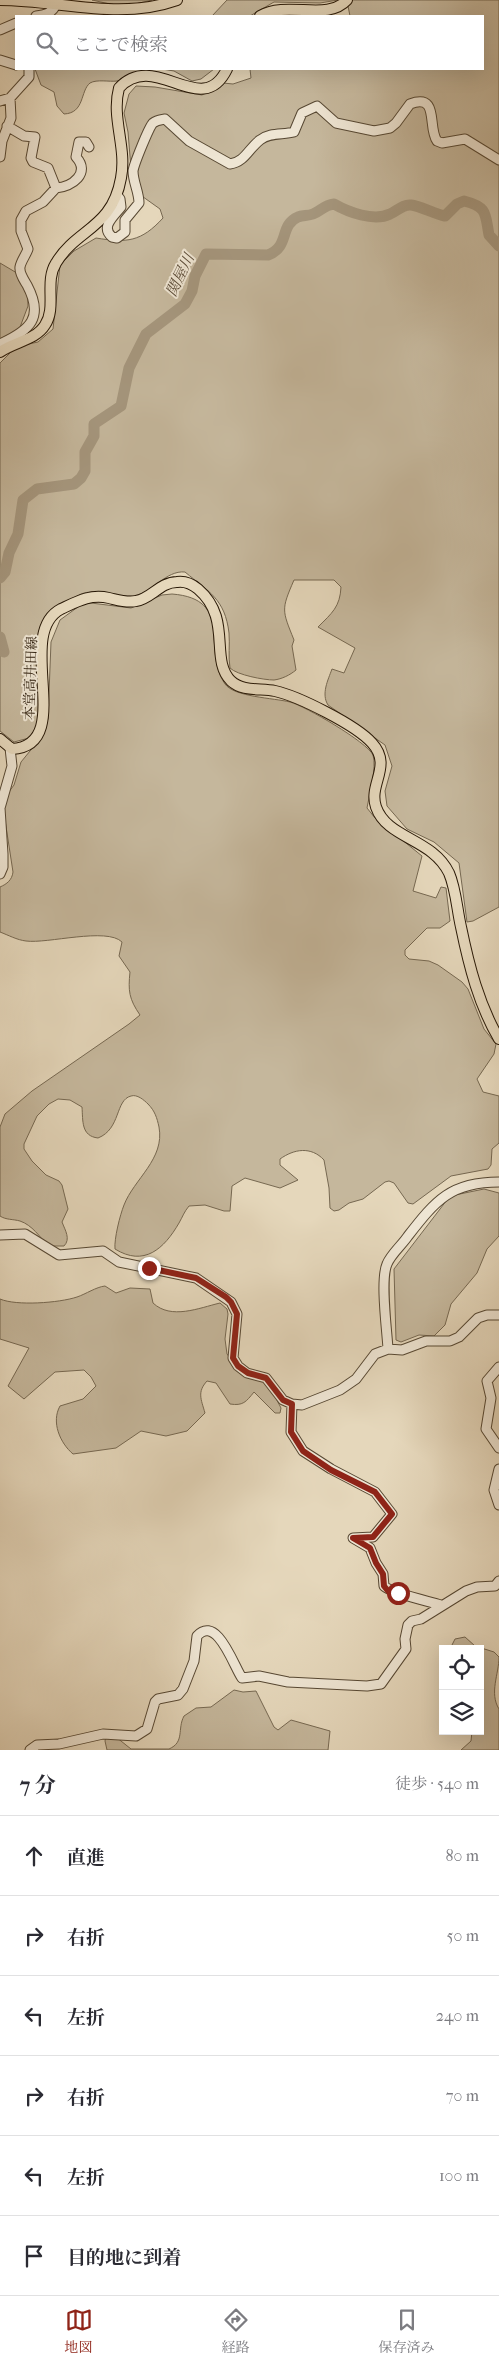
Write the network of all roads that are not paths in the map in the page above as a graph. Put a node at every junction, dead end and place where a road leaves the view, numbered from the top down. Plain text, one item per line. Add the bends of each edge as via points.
1 (0, 0) edge
2 (177, 0) edge
3 (347, 0) edge
4 (56, 4) junction
5 (41, 15) edge
6 (262, 15) edge
7 (15, 23) edge
8 (0, 30) edge
9 (0, 60) edge
10 (15, 65) edge
11 (29, 70) edge
12 (226, 70) edge
13 (10, 98) junction
14 (0, 101) edge
15 (7, 126) junction
16 (89, 147) dead end
17 (0, 157) edge
18 (499, 160) edge
19 (56, 188) junction
20 (117, 195) junction
21 (0, 349) edge
22 (0, 739) edge
23 (10, 748) junction
24 (0, 874) edge
25 (499, 1039) edge
26 (499, 1182) edge
27 (0, 1235) edge
28 (499, 1315) edge
29 (388, 1349) junction
30 (499, 1367) edge
31 (292, 1404) junction
32 (499, 1448) edge
33 (499, 1469) edge
34 (499, 1505) edge
35 (499, 1581) edge
36 (441, 1605) junction
37 (30, 1750) edge

1 - 4 main road
2 - 4 main road via 126,11
3 - 6 main road via 336,9 327,11 284,8
4 - 5 street
7 - 8 street
9 - 10 street
11 - 13 street via 30,76
12 - 20 main road via 212,86 202,88 191,89 149,75 132,78 119,88 116,110 123,157
13 - 14 street
13 - 15 street via 11,118
15 - 17 street
15 - 19 street via 24,136 35,137 31,158 48,168
16 - 19 street via 86,142 79,142 76,157 80,161 80,177 65,188
18 - 20 street via 465,140 437,141 432,130 432,112 422,102 410,104 390,128 374,131 336,123 317,106 302,113 294,132 259,140 240,161 230,164 189,141 165,119 149,128 136,157 134,179 139,203 125,220 125,232 118,238 112,237 107,230 107,225 121,207
19 - 21 street via 43,202 26,211 21,220 21,231 28,249 20,273 35,300 34,318 21,334
20 - 21 main road via 103,218 55,264 51,273 49,318 44,327 37,334
22 - 23 main road
23 - 24 street via 12,766 0,808 3,854
23 - 25 main road, 本堂高井田線 via 24,748 40,733 44,719 43,647 47,624 56,612 92,596 122,602 137,601 174,582 194,586 213,607 220,626 224,672 232,682 298,699 359,732 377,749 382,767 374,797 377,809 389,826 435,852 450,876 468,964
26 - 29 street via 460,1186 442,1197 387,1264 384,1285
27 - 31 street via 25,1234 64,1256 103,1251 119,1262 196,1278 231,1302 237,1314 233,1358 238,1366 266,1378 283,1400
28 - 29 street via 487,1314 478,1318 459,1337 450,1341 426,1341 402,1350
29 - 31 street via 375,1354 356,1379 340,1390 302,1405
30 - 32 street via 487,1381 491,1398 486,1429
31 - 36 street via 291,1432 303,1451 331,1470 375,1492 392,1514 373,1537 353,1538 370,1548 383,1574 384,1586 388,1591
33 - 34 street via 494,1490
35 - 36 street via 495,1586 466,1591
36 - 37 street via 408,1625 406,1649 381,1684 288,1682 259,1676 242,1678 224,1642 204,1631 197,1636 194,1661 184,1689 178,1695 155,1702 147,1729 136,1736 103,1734 59,1744 37,1745

